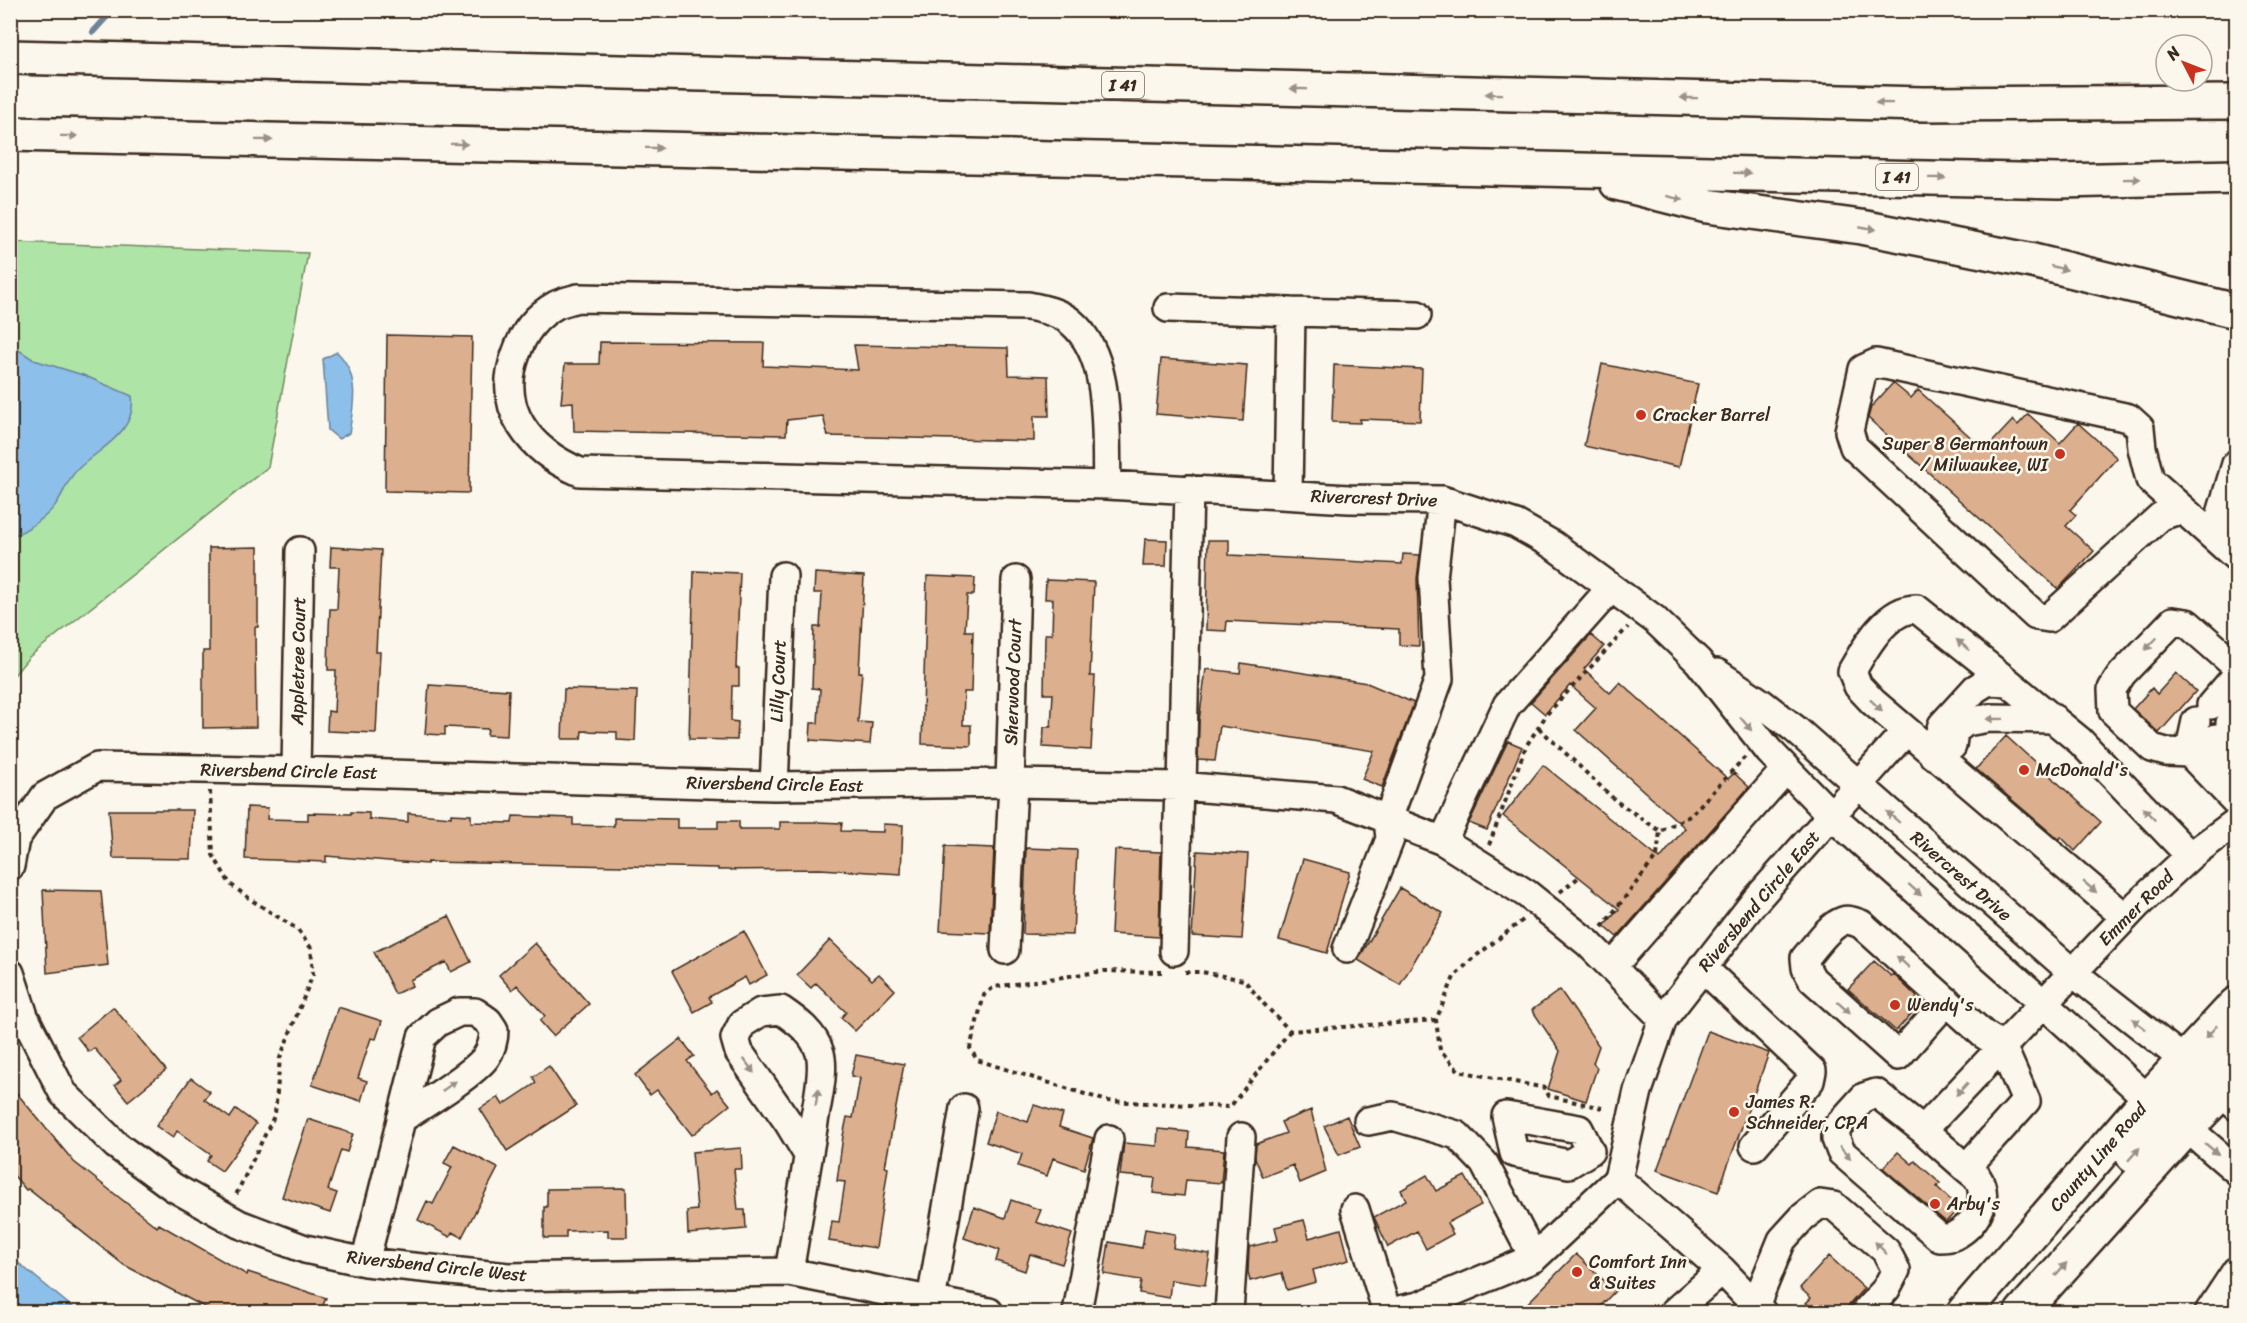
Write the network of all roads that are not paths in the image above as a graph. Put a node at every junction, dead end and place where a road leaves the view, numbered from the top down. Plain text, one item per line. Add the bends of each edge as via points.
1 (10, 57) edge
2 (2236, 81) edge
3 (2236, 102) edge
4 (1924, 104) junction
5 (10, 134) edge
6 (1557, 168) junction
7 (2236, 177) edge
8 (1168, 308) dead end
9 (2236, 311) edge
10 (1291, 312) junction
11 (1417, 315) dead end
12 (2236, 464) edge
13 (1107, 485) junction
14 (1189, 489) junction
15 (1288, 495) junction
16 (1442, 500) junction
17 (2182, 509) junction
18 (2214, 537) junction
19 (300, 551) dead end
20 (2236, 557) edge
21 (783, 576) dead end
22 (1016, 580) dead end
23 (1611, 588) junction
24 (1698, 661) junction
25 (2236, 666) edge
26 (2236, 676) edge
27 (2008, 682) junction
28 (2054, 719) junction
29 (2221, 724) edge
30 (1905, 731) junction
31 (2189, 753) junction
32 (1933, 755) junction
33 (1786, 769) junction
34 (296, 771) junction
35 (2210, 773) junction
36 (1012, 783) junction
37 (774, 786) junction
38 (1180, 786) junction
39 (1857, 786) junction
40 (2236, 802) edge
41 (1832, 816) junction
42 (1388, 819) junction
43 (2236, 822) edge
44 (1443, 841) junction
45 (2190, 856) junction
46 (2062, 863) junction
47 (10, 866) edge
48 (2125, 917) junction
49 (1347, 949) dead end
50 (1005, 951) dead end
51 (1175, 965) road end
52 (1612, 967) junction
53 (1702, 967) junction
54 (2072, 972) junction
55 (10, 973) edge
56 (1947, 1001) junction
57 (2043, 1003) junction
58 (2236, 1004) edge
59 (1663, 1019) junction
60 (2236, 1039) edge
61 (2002, 1046) junction
62 (2217, 1083) edge
63 (963, 1108) dead end
64 (2168, 1114) junction
65 (401, 1119) dead end
66 (1368, 1121) dead end
67 (1923, 1130) junction
68 (1241, 1137) dead end
69 (1109, 1139) dead end
70 (1754, 1146) dead end
71 (1590, 1151) dead end
72 (808, 1155) junction
73 (1966, 1168) junction
74 (2236, 1170) edge
75 (1620, 1172) junction
76 (1355, 1209) dead end
77 (2026, 1240) junction
78 (1534, 1258) junction
79 (365, 1262) junction
80 (1722, 1270) junction
81 (2236, 1270) edge
82 (789, 1272) junction
83 (931, 1301) junction
84 (1758, 1309) edge
85 (989, 1312) edge
86 (1077, 1312) edge
87 (1229, 1312) edge
88 (1388, 1312) edge
89 (1674, 1312) edge
90 (1865, 1312) edge
91 (1964, 1312) edge
92 (1981, 1312) edge
93 (2005, 1312) edge
94 (2022, 1312) edge
95 (2209, 1312) edge

4 -> 1 main road, I 41
2 - 4 main road
3 - 4 main road, I 41
5 -> 6 main road, I 41
6 -> 7 main road, I 41 via 2059,181
6 -> 9 main road via 1707,206 1861,227 2033,261
8 - 10 street
10 - 11 street
10 - 15 street
12 - 18 street
13 - 13 street, Rivercrest Drive via 580,472 560,464 524,430 508,389 511,368 531,324 556,305 578,298 1028,306 1049,310 1071,322 1087,340 1098,364 1104,402
13 - 14 street, Rivercrest Drive
14 - 15 street, Rivercrest Drive
14 - 38 street
15 - 16 street, Rivercrest Drive
16 - 23 street, Rivercrest Drive via 1516,524 1553,545
16 - 42 street via 1433,578 1439,679
17 - 17 street via 2162,516 2049,618 2036,616 1854,447 1849,431 1863,369 1876,363 2129,418 2140,428 2150,480
17 - 18 street
18 - 20 street
19 - 34 street, Appletree Court
21 - 37 street, Lilly Court
22 - 36 street, Sherwood Court
23 - 24 street, Rivercrest Drive
23 - 44 street via 1507,705
24 -> 33 street, Rivercrest Drive
24 - 39 street, Rivercrest Drive via 1777,716
25 -> 31 street via 2187,623 2173,621 2122,674 2112,690 2113,711 2152,748
26 - 29 street
27 - 28 street
27 -> 30 street via 1917,609 1905,609 1888,622 1852,671 1858,686
27 - 32 street via 1988,681 1975,689 1942,726
45 -> 28 street
28 -> 46 street via 1989,718 1966,722 1954,730 1952,746 1957,761 2039,835
29 - 31 street
29 - 35 street
30 - 32 street
30 - 39 street, Riversbend Circle East
31 - 35 street
32 - 46 street
33 - 41 street, Rivercrest Drive
33 - 52 street
34 - 37 street, Riversbend Circle East
34 - 47 street, Riversbend Circle East via 97,767 45,796 15,839
35 - 40 street
36 - 37 street, Riversbend Circle East
36 - 38 street, Riversbend Circle East
36 - 50 street, Sherwood Court
38 - 42 street, Riversbend Circle East via 1336,799
38 - 51 street
39 - 41 street, Riversbend Circle East
54 -> 39 street, Rivercrest Drive
41 - 53 street, Riversbend Circle East
41 -> 57 street, Rivercrest Drive
42 - 44 street, Riversbend Circle East
42 - 49 street via 1390,839
43 - 45 street, Emmer Road
44 - 52 street via 1542,905
45 - 48 street, Emmer Road
46 -> 48 street
48 - 54 street, Emmer Road
52 - 59 street
53 - 59 street, Riversbend Circle East
53 - 70 street via 1812,1071 1810,1082
54 - 57 street, Emmer Road
62 -> 54 street, Rivercrest Drive
55 - 79 street, Riversbend Circle West via 24,1016 63,1094 116,1145 173,1187 239,1224 305,1249
56 -> 56 street via 1861,924 1850,920 1834,926 1805,958 1812,979 1898,1056
56 - 61 street
57 - 61 street, Emmer Road
57 - 64 street, Rivercrest Drive
58 -> 62 main road, County Line Road
59 - 75 street via 1638,1091
60 - 62 main road
61 -> 67 street, Emmer Road
61 - 73 street via 2026,1101
62 - 64 main road, County Line Road
62 - 64 main road
63 - 83 street
64 -> 74 street, Rivercrest Drive
64 - 77 main road, County Line Road
93 -> 64 main road via 2043,1254
94 -> 64 main road, County Line Road
65 - 79 street
66 - 78 street via 1394,1116 1457,1135 1484,1163
67 - 73 street
67 -> 73 street via 1876,1094 1864,1097 1836,1128 1836,1139 1841,1152 1940,1238 1953,1237 1980,1212 1983,1194 1977,1178
68 - 87 street
69 - 86 street
71 - 75 street
72 -> 72 street via 820,1080 820,1054 810,1033 795,1019 781,1010 761,1012 742,1024 735,1038 739,1052
72 - 82 street
75 - 78 street
75 - 80 street
76 - 88 street
77 - 91 main road, County Line Road
77 - 92 main road
78 - 88 street via 1419,1306
79 - 82 street, Riversbend Circle West via 508,1277
80 - 84 street
80 - 89 street
81 - 95 street
82 - 83 street, Riversbend Circle West
83 - 85 street, Riversbend Circle West
90 -> 84 street via 1886,1289 1896,1269 1886,1251 1834,1206 1820,1204 1782,1240

